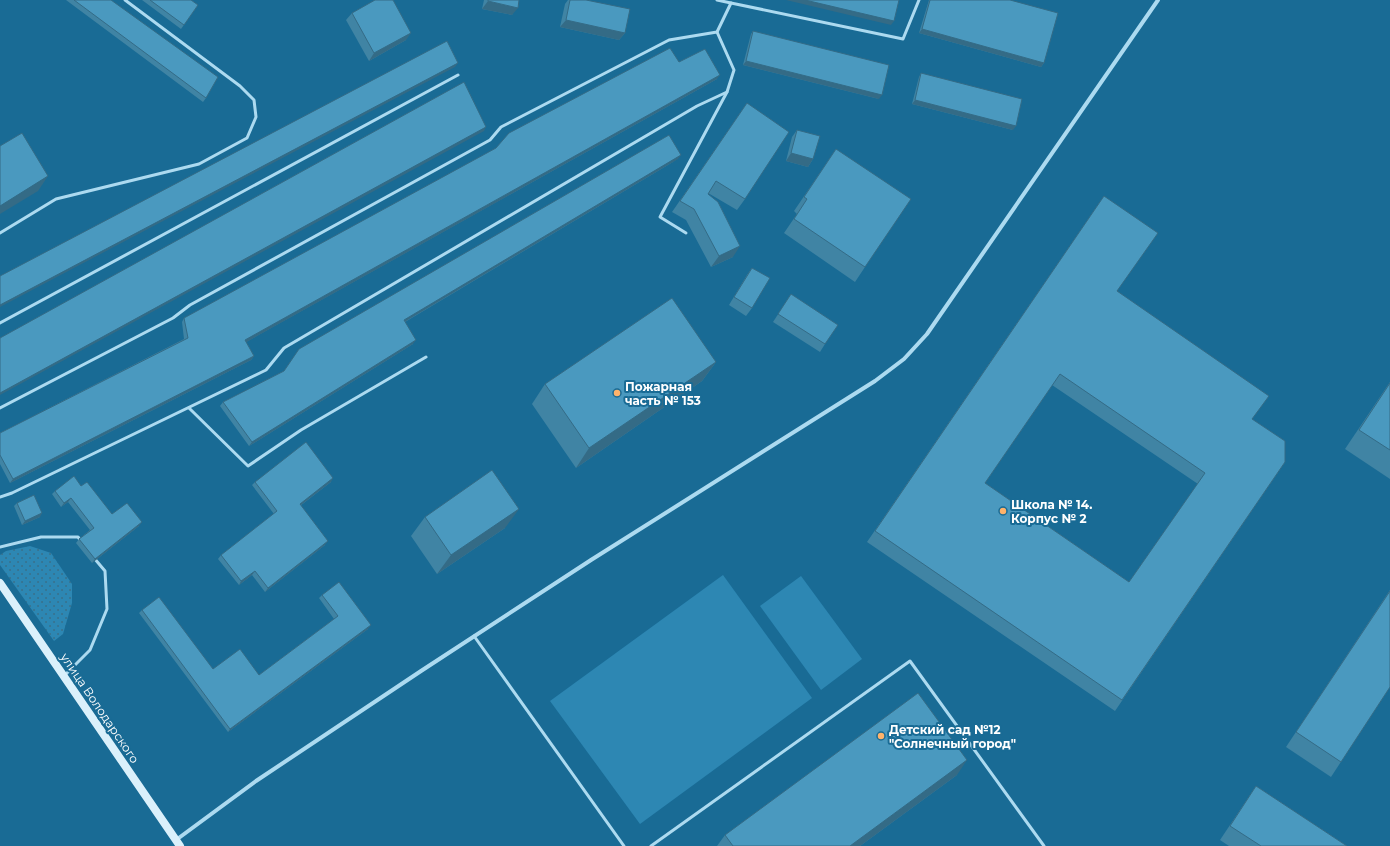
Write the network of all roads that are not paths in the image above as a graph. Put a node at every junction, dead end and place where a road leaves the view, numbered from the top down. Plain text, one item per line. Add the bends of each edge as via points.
1 (125, 0) edge
2 (717, 0) edge
3 (919, 0) edge
4 (1158, 0) edge
5 (730, 4) junction
6 (717, 32) junction
7 (458, 75) dead end
8 (727, 92) junction
9 (0, 233) edge
10 (686, 233) dead end
11 (0, 323) edge
12 (426, 357) dead end
13 (0, 408) edge
14 (189, 408) junction
15 (0, 497) edge
16 (82, 543) edge
17 (0, 547) edge
18 (91, 554) edge
19 (0, 583) edge
20 (474, 636) junction
21 (64, 676) junction
22 (178, 843) edge
23 (624, 846) edge
24 (651, 846) edge
25 (1044, 846) edge

1 - 9 lane via 240,86 254,100 256,117 247,138 199,164 56,199
2 - 5 lane
3 - 5 lane via 903,39
4 - 20 street via 927,334 904,359 875,381
5 - 6 lane
6 - 8 lane via 734,70
6 - 13 lane via 669,40 501,127 490,140 190,305 173,318
7 - 11 lane
8 - 10 lane via 660,217
8 - 14 lane via 697,106 284,348 266,370
12 - 14 lane via 300,430 248,466
14 - 15 lane
16 - 17 lane via 78,537 41,537
18 - 21 lane via 105,571 107,609 90,650
19 - 21 main road, улица Володарского
20 - 22 street via 256,781
20 - 23 lane
21 - 22 main road, улица Володарского
24 - 25 lane via 910,661

